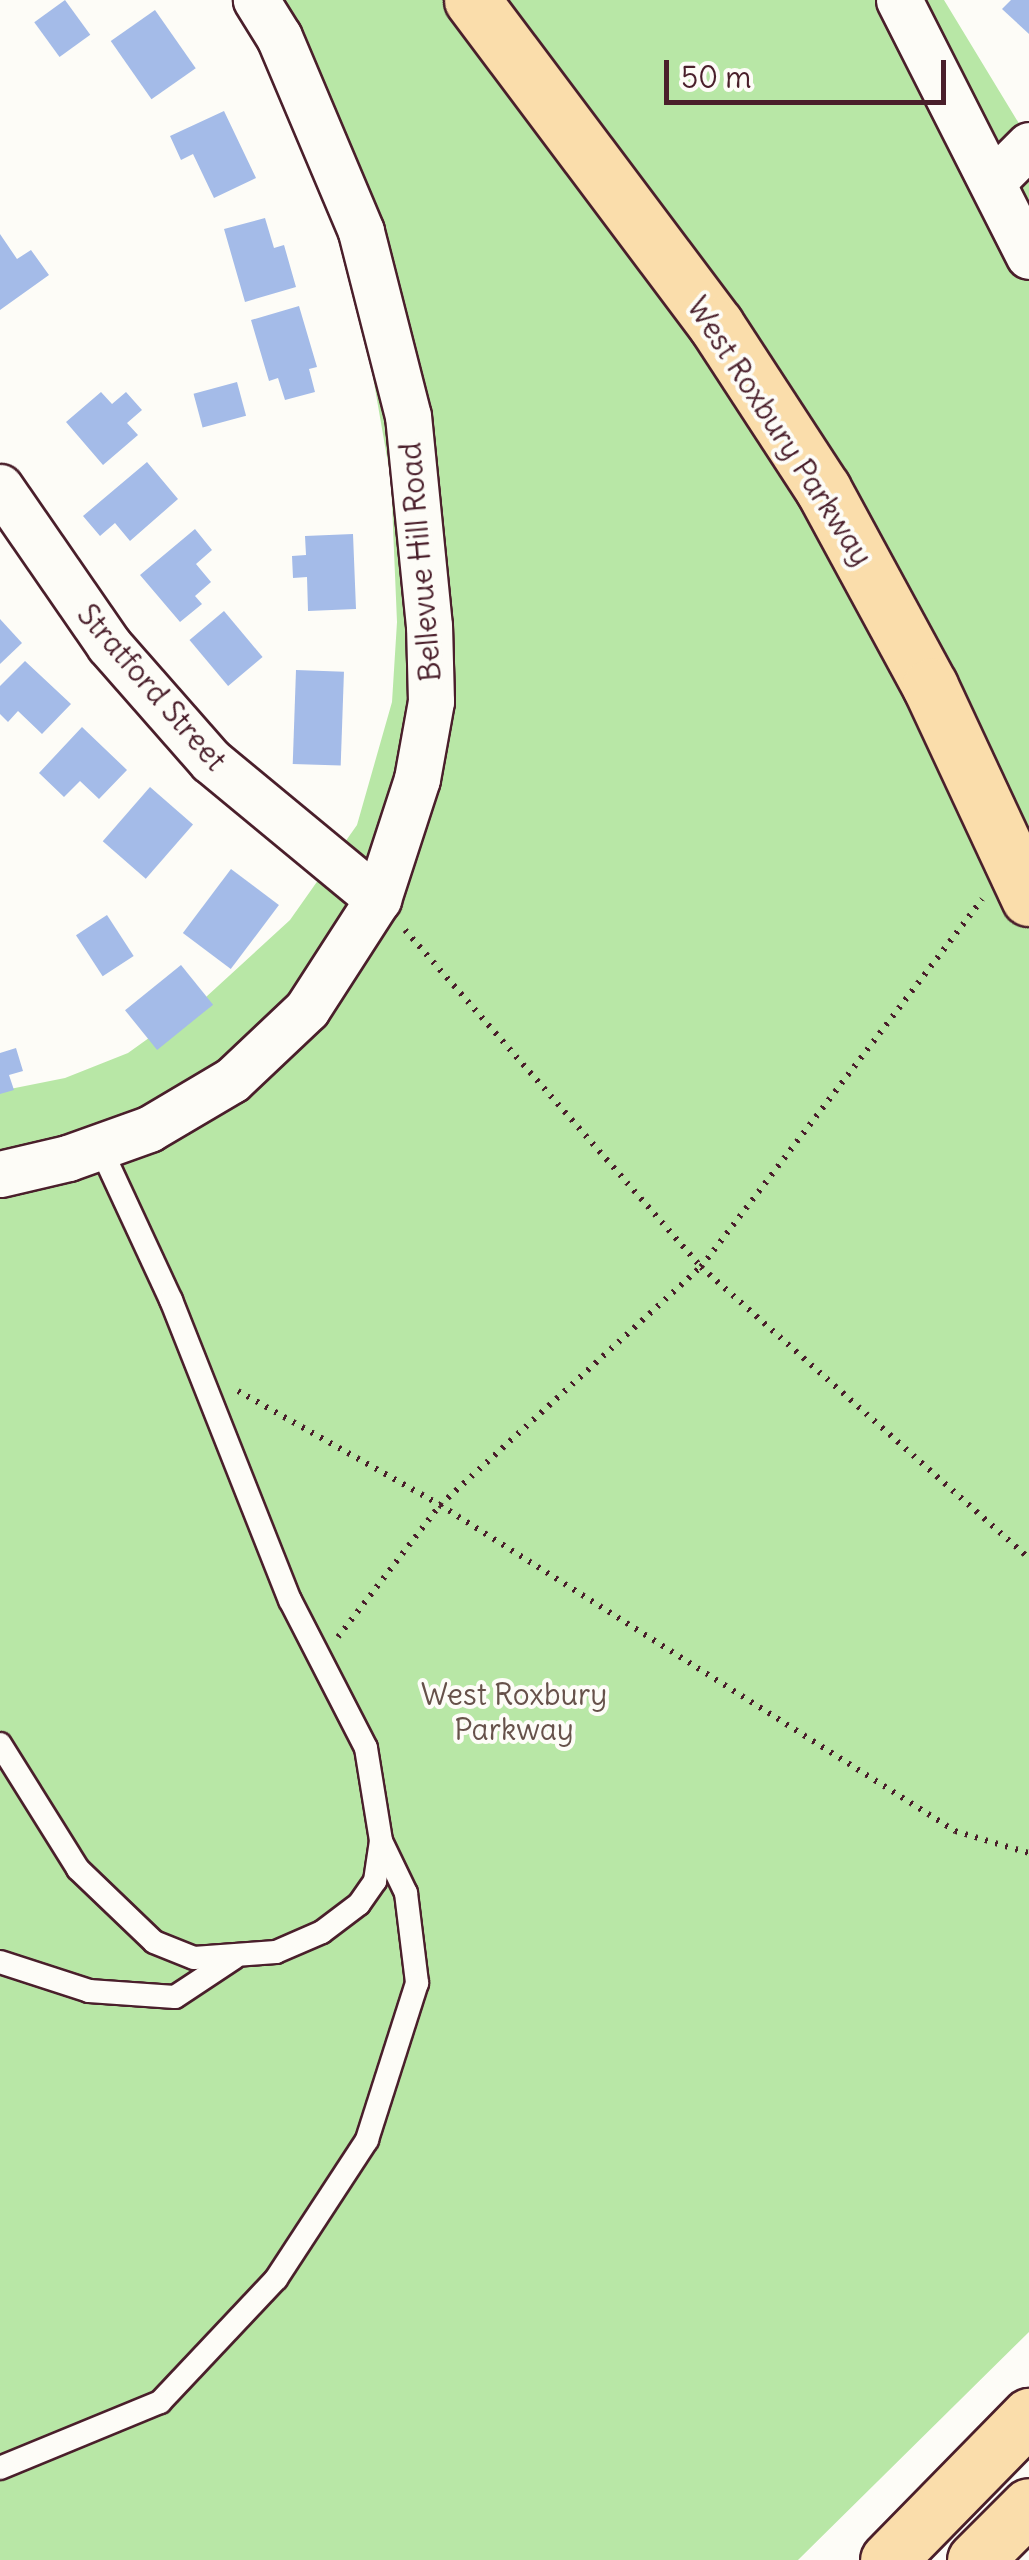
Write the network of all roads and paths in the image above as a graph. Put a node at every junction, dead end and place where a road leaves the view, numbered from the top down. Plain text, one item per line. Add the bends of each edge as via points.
1 (256, 0) edge
2 (472, 0) edge
3 (899, 0) edge
4 (1029, 145) edge
5 (993, 182) junction
6 (1029, 256) edge
7 (0, 487) edge
8 (1009, 894) edge
9 (378, 899) junction
10 (100, 1147) junction
11 (0, 1174) edge
12 (702, 1267) junction
13 (196, 1367) junction
14 (440, 1505) junction
15 (1029, 1558) edge
16 (320, 1659) junction
17 (0, 1744) edge
18 (382, 1842) junction
19 (1029, 1853) edge
20 (234, 1958) junction
21 (0, 1962) edge
22 (1029, 2416) edge
23 (0, 2468) edge
24 (1029, 2506) edge
25 (888, 2560) edge
26 (975, 2560) edge

1 - 9 street, Bellevue Hill Road via 279,37 361,231 408,416 431,700 417,780
2 - 8 main road, West Roxbury Parkway via 716,325 823,489 930,686
3 - 5 street
4 - 5 street
5 - 6 street
7 - 9 street, Stratford Street via 109,645 210,761
8 - 12 path
9 - 10 street, Bellevue Hill Road via 307,1009 232,1080 149,1129
9 - 12 path
10 - 11 street, Bellevue Hill Road
10 - 13 lane
12 - 14 path
12 - 15 path
13 - 14 path
13 - 16 lane via 234,1470
14 - 16 path
14 - 19 path via 955,1832
16 - 18 lane via 366,1748
17 - 20 lane via 78,1869 116,1910 154,1942 194,1958
18 - 20 lane via 376,1881 359,1904 322,1932 276,1952
18 - 23 lane via 406,1893 417,1983 367,2140 276,2279 160,2402
20 - 21 lane via 175,1997 89,1991
22 - 25 main road
24 - 26 main road

